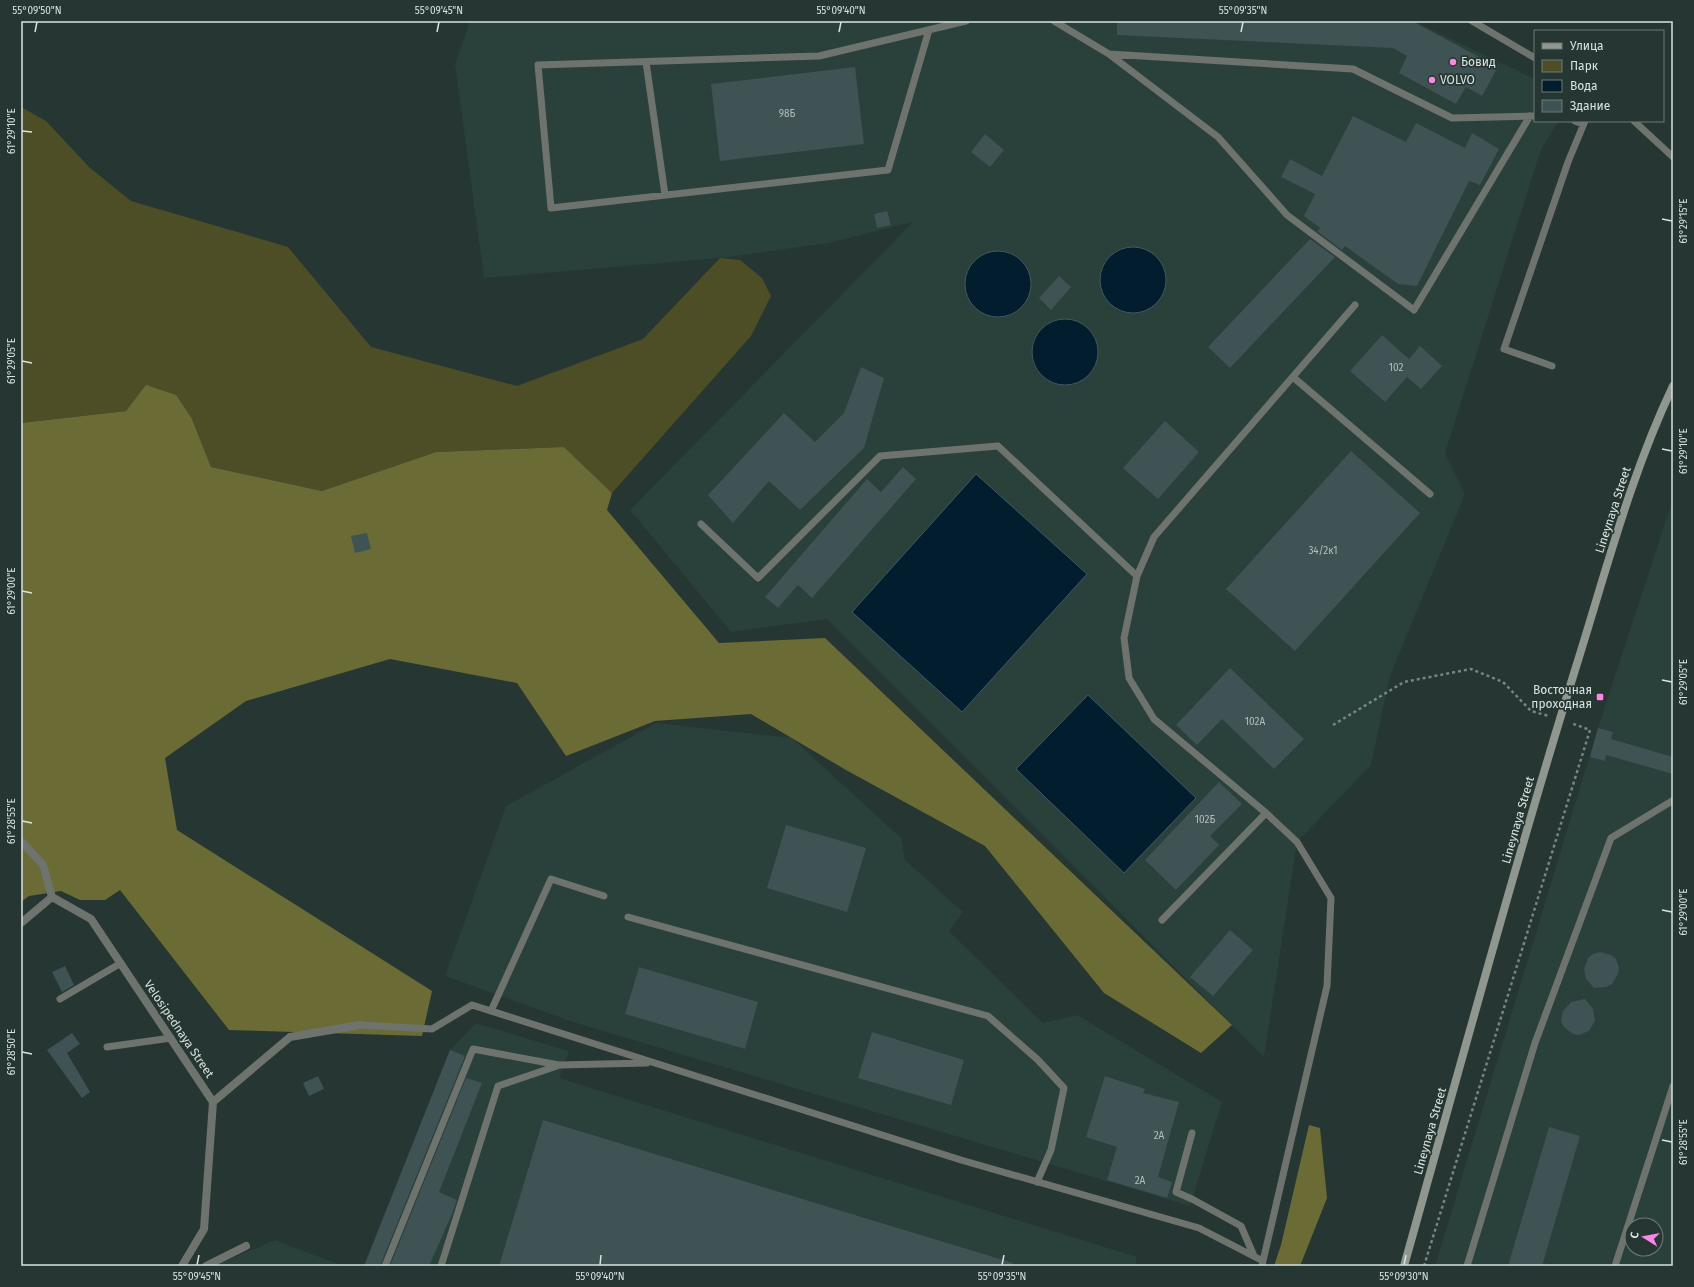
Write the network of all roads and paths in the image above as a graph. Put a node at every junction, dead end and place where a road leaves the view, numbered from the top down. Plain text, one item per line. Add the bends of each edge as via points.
1 (966, 21) edge
2 (1054, 21) edge
3 (1472, 21) edge
4 (929, 30) junction
5 (1109, 54) junction
6 (1534, 57) edge
7 (646, 62) junction
8 (1532, 116) edge
9 (1635, 122) edge
10 (1584, 123) edge
11 (1673, 157) edge
12 (665, 195) junction
13 (1355, 304) dead end
14 (1552, 366) dead end
15 (1293, 377) junction
16 (1673, 386) edge
17 (1430, 494) dead end
18 (701, 524) dead end
19 (1137, 576) junction
20 (1531, 711) dead end
21 (1333, 725) dead end
22 (1590, 730) dead end
23 (1672, 801) edge
24 (1266, 813) junction
25 (21, 841) edge
26 (604, 896) dead end
27 (52, 898) junction
28 (628, 917) dead end
29 (1162, 920) dead end
30 (21, 923) edge
31 (121, 963) junction
32 (60, 1000) dead end
33 (491, 1011) junction
34 (360, 1025) joint
35 (171, 1038) junction
36 (107, 1047) dead end
37 (653, 1062) junction
38 (559, 1065) junction
39 (1673, 1086) edge
40 (213, 1102) junction
41 (1192, 1133) dead end
42 (1037, 1182) junction
43 (246, 1246) dead end
44 (1254, 1256) junction
45 (1262, 1263) edge
46 (182, 1266) edge
47 (206, 1266) edge
48 (385, 1266) edge
49 (442, 1266) edge
50 (1404, 1266) edge
51 (1424, 1266) edge
52 (1467, 1266) edge
53 (1615, 1266) edge

1 - 4 lane
2 - 5 lane
3 - 6 lane
4 - 7 lane via 819,56
4 - 12 lane via 888,170
5 - 8 lane via 1353,70 1452,118
5 - 8 lane via 1218,137 1287,215 1414,310
7 - 12 lane
7 - 12 lane via 538,65 551,208
9 - 11 lane
10 - 14 lane via 1568,162 1504,349
13 - 15 lane
15 - 17 lane
15 - 19 lane via 1154,537
16 - 50 street, Lineynaya Street via 1632,486 1560,720
18 - 19 lane via 758,578 880,456 998,446
19 - 24 lane via 1124,638 1129,678 1154,719
20 - 21 path via 1503,682 1471,669 1404,682
22 - 51 path
23 - 52 lane via 1611,838 1535,1043
24 - 29 lane
24 - 45 lane via 1297,842 1331,898 1327,986
25 - 27 street via 43,865
26 - 33 lane via 551,879
27 - 30 street
27 - 31 street, Velosipednaya Street via 91,919
28 - 42 lane via 988,1016 1038,1060 1064,1088 1051,1150
31 - 32 lane
31 - 35 street, Velosipednaya Street
33 - 34 lane via 472,1005 432,1029
33 - 37 lane
34 - 40 street via 290,1037
35 - 36 lane
35 - 40 street, Velosipednaya Street
37 - 38 lane
37 - 42 lane
38 - 48 lane via 473,1049
38 - 49 lane via 498,1086
39 - 53 lane
40 - 46 street via 204,1229
41 - 44 lane via 1176,1192 1241,1226
42 - 44 lane via 1199,1228
43 - 47 street
44 - 45 lane

